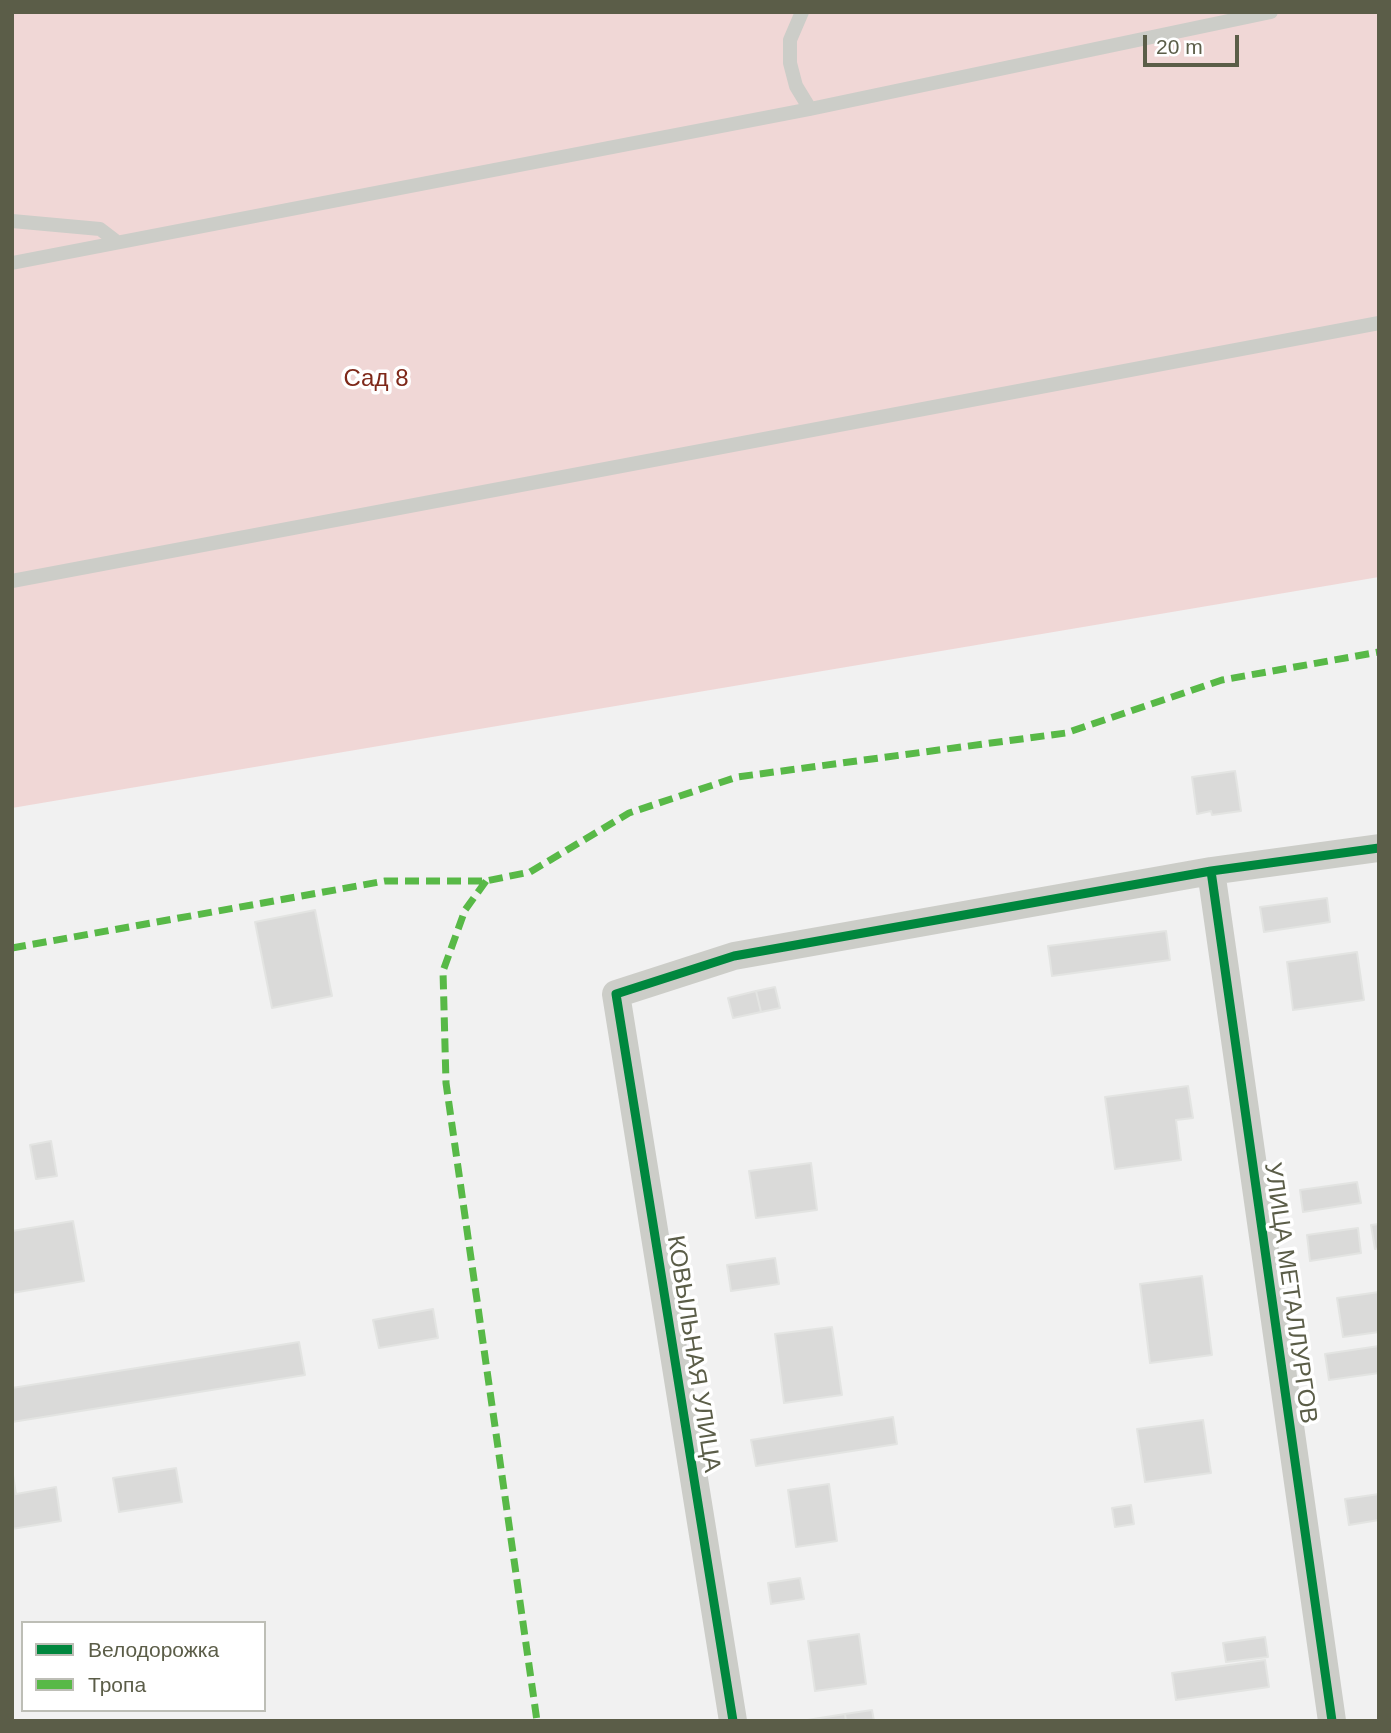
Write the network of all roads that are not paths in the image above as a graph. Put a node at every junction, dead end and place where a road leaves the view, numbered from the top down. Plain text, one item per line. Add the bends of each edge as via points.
1 (802, 12) edge
2 (1271, 12) edge
3 (810, 109) junction
4 (12, 221) edge
5 (117, 242) junction
6 (12, 262) edge
7 (1379, 323) edge
8 (12, 581) edge
9 (1379, 848) edge
10 (1211, 871) junction
11 (733, 1721) edge
12 (1332, 1721) edge

1 - 3 lane via 790,40 790,63 796,86
2 - 3 lane
3 - 5 lane
4 - 5 lane via 100,229
5 - 6 lane
7 - 8 lane
9 - 10 street
10 - 11 street, КОВЫЛЬНАЯ УЛИЦА via 734,956 616,994
10 - 12 street, УЛИЦА МЕТАЛЛУРГОВ

